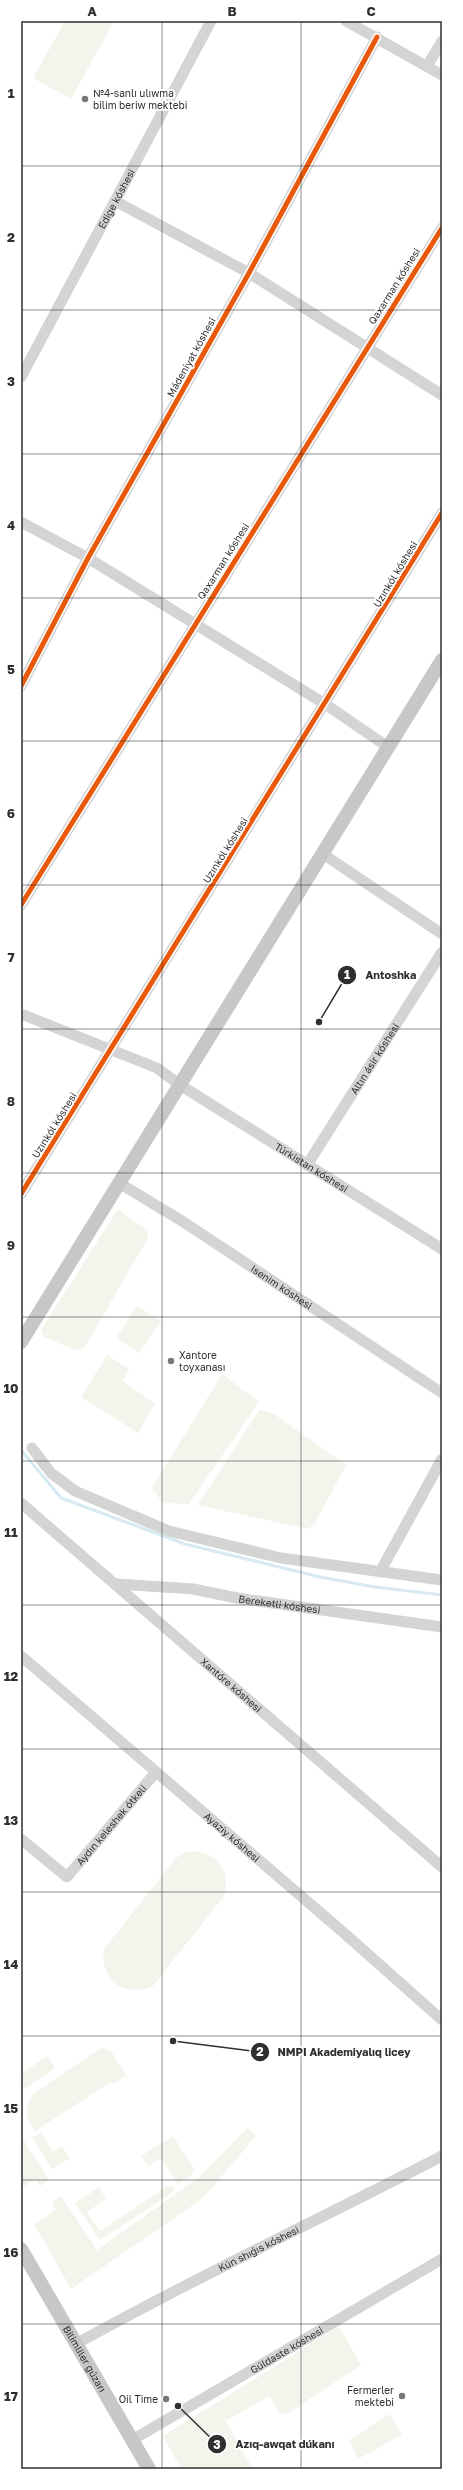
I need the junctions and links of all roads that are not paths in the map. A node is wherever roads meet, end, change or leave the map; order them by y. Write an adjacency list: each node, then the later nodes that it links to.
1 (211, 21): 7 (street, Edige kóshesi)
2 (346, 21): 3 (street)
3 (377, 38): 5 (street); 9 (street, Mádeniyat kóshesi)
4 (442, 41): 5 (street)
5 (427, 66): 6 (street)
6 (442, 75)
7 (115, 201): 9 (street); 11 (street, Edige kóshesi)
8 (442, 228): 10 (street, Qaxarman kóshesi)
9 (249, 273): 10 (street); 15 (street, Mádeniyat kóshesi)
10 (366, 348): 12 (street); 16 (street, Qaxarman kóshesi)
11 (21, 377)
12 (442, 396)
13 (442, 513): 19 (street, Uzınkól kóshesi)
14 (21, 522): 15 (street)
15 (88, 558): 16 (street); 18 (street, Mádeniyat kóshesi)
16 (194, 624): 19 (street); 22 (street, Qaxarman kóshesi)
17 (442, 660): 20 (main road)
18 (21, 686)
19 (325, 704): 20 (street); 26 (street, Uzınkól kóshesi)
20 (388, 747): 21 (main road)
21 (323, 854): 23 (street); 27 (main road)
22 (21, 905)
23 (442, 934)
24 (442, 952): 28 (street, Altın ásir kóshesi)
25 (21, 1014): 26 (street, Túrkistan kóshesi)
26 (112, 1050): 27 (street, Túrkistan kóshesi); 30 (street, Uzınkól kóshesi)
27 (180, 1085): 28 (street, Túrkistan kóshesi); 29 (main road)
28 (307, 1165): 31 (street, Túrkistan kóshesi)
29 (119, 1183): 32 (main road); 33 (street, Isenim kóshesi)
30 (21, 1194)
31 (442, 1249)
32 (21, 1342)
33 (442, 1393)
34 (32, 1448): 37 (street)
35 (442, 1459): 37 (street)
36 (21, 1503): 39 (street, Xantóre kóshesi)
37 (380, 1572): 38 (street)
38 (442, 1580)
39 (117, 1584): 40 (street, Bereketli kóshesi); 44 (street, Xantóre kóshesi)
40 (442, 1627)
41 (21, 1656): 42 (street, Ayaziy kóshesi)
42 (156, 1772): 43 (street, Aydın keleshek ótkeli); 45 (street, Ayaziy kóshesi)
43 (21, 1839)
44 (442, 1867)
45 (442, 2020)
46 (442, 2156): 49 (street, Kún shıǵıs kóshesi)
47 (21, 2249): 49 (main road, Bilimliler gúzarı)
48 (442, 2259): 50 (street, Gúldaste kóshesi)
49 (76, 2344): 50 (main road, Bilimliler gúzarı)
50 (132, 2440): 51 (main road, Bilimliler gúzarı)
51 (149, 2469)

